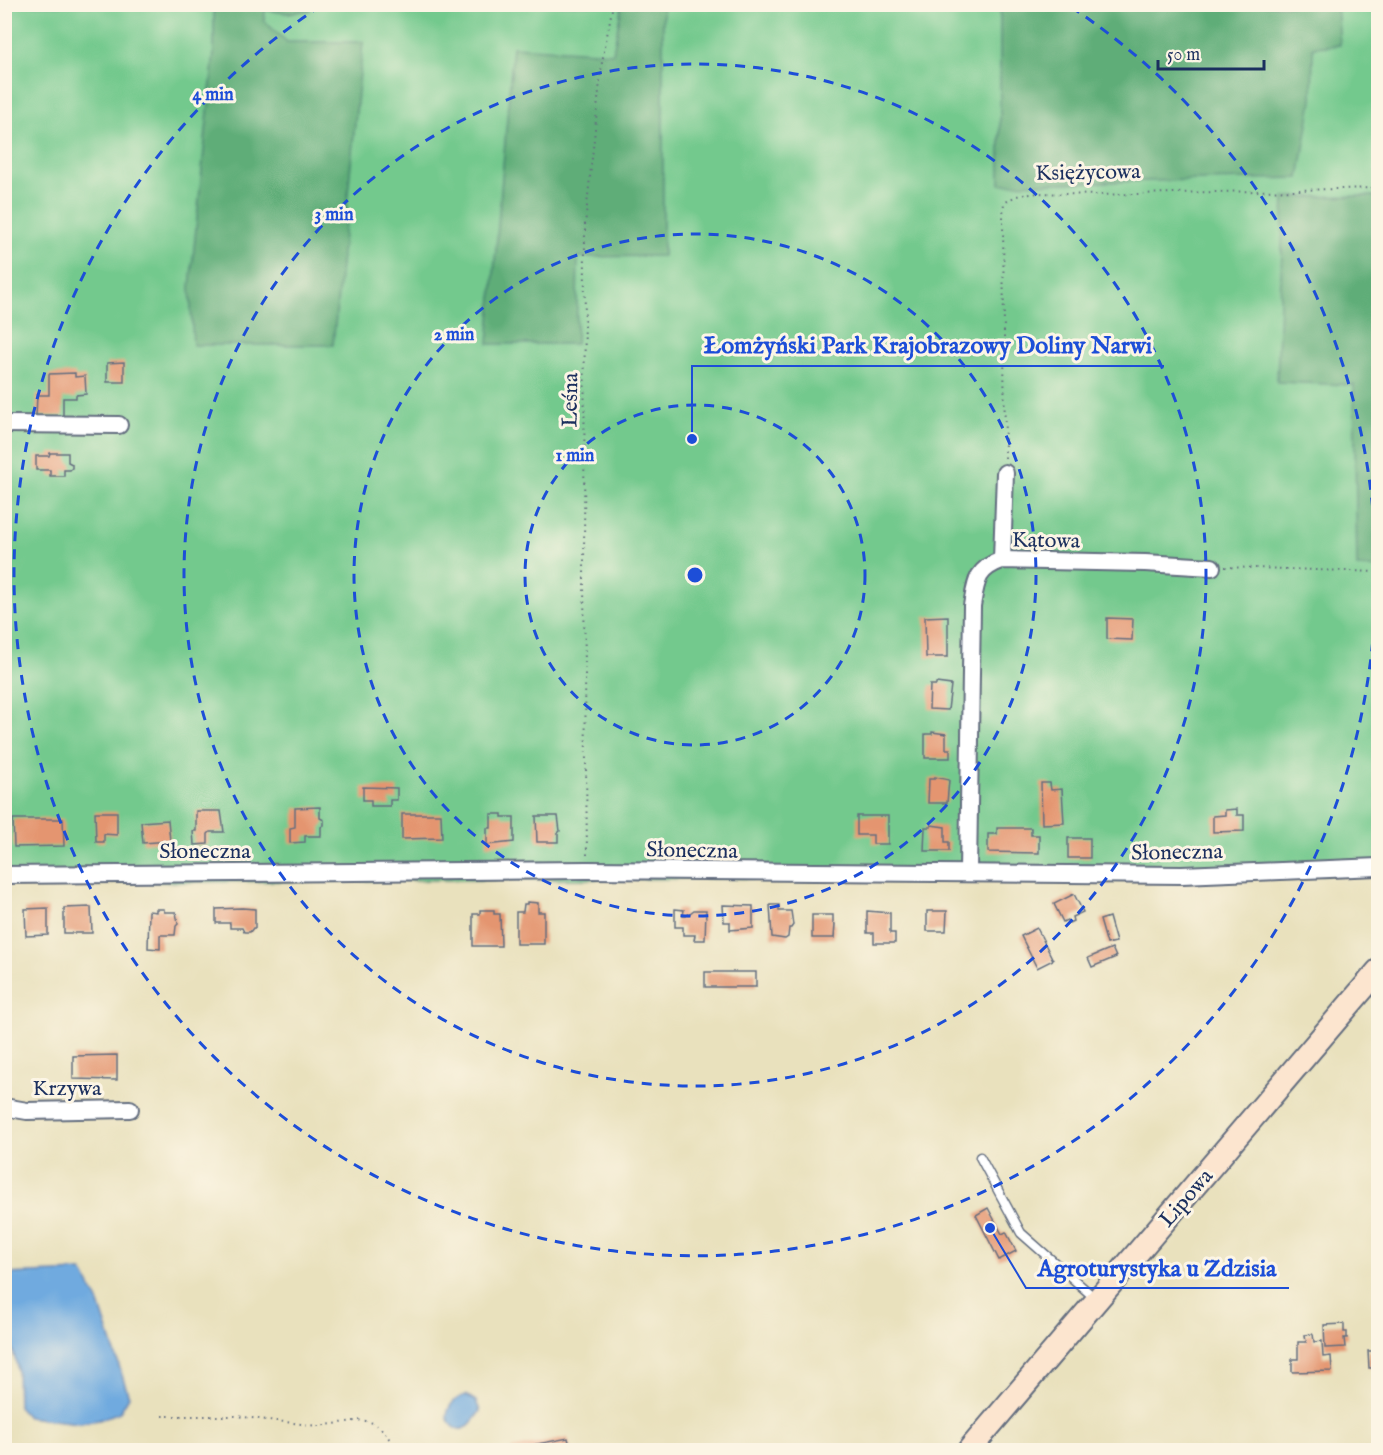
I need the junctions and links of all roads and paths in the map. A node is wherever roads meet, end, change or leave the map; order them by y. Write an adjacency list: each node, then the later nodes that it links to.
1 (613, 4): 10 (path, Leśna)
2 (1378, 188): 5 (path, Księżycowa)
3 (4, 424): 4 (street)
4 (119, 425)
5 (1005, 473): 6 (street)
6 (1002, 560): 7 (street, Kątowa); 11 (street, Kątowa)
7 (1212, 567): 8 (path)
8 (1378, 572)
9 (1378, 867): 11 (street, Słoneczna)
10 (587, 870): 11 (street, Słoneczna); 12 (street, Słoneczna)
11 (968, 872)
12 (4, 875)
13 (1378, 971): 17 (main road, Lipowa)
14 (4, 1107): 15 (street, Krzywa)
15 (130, 1109)
16 (980, 1156): 17 (lane)
17 (1097, 1300): 20 (main road, Lipowa)
18 (162, 1416): 19 (path)
19 (397, 1450)
20 (969, 1450)

